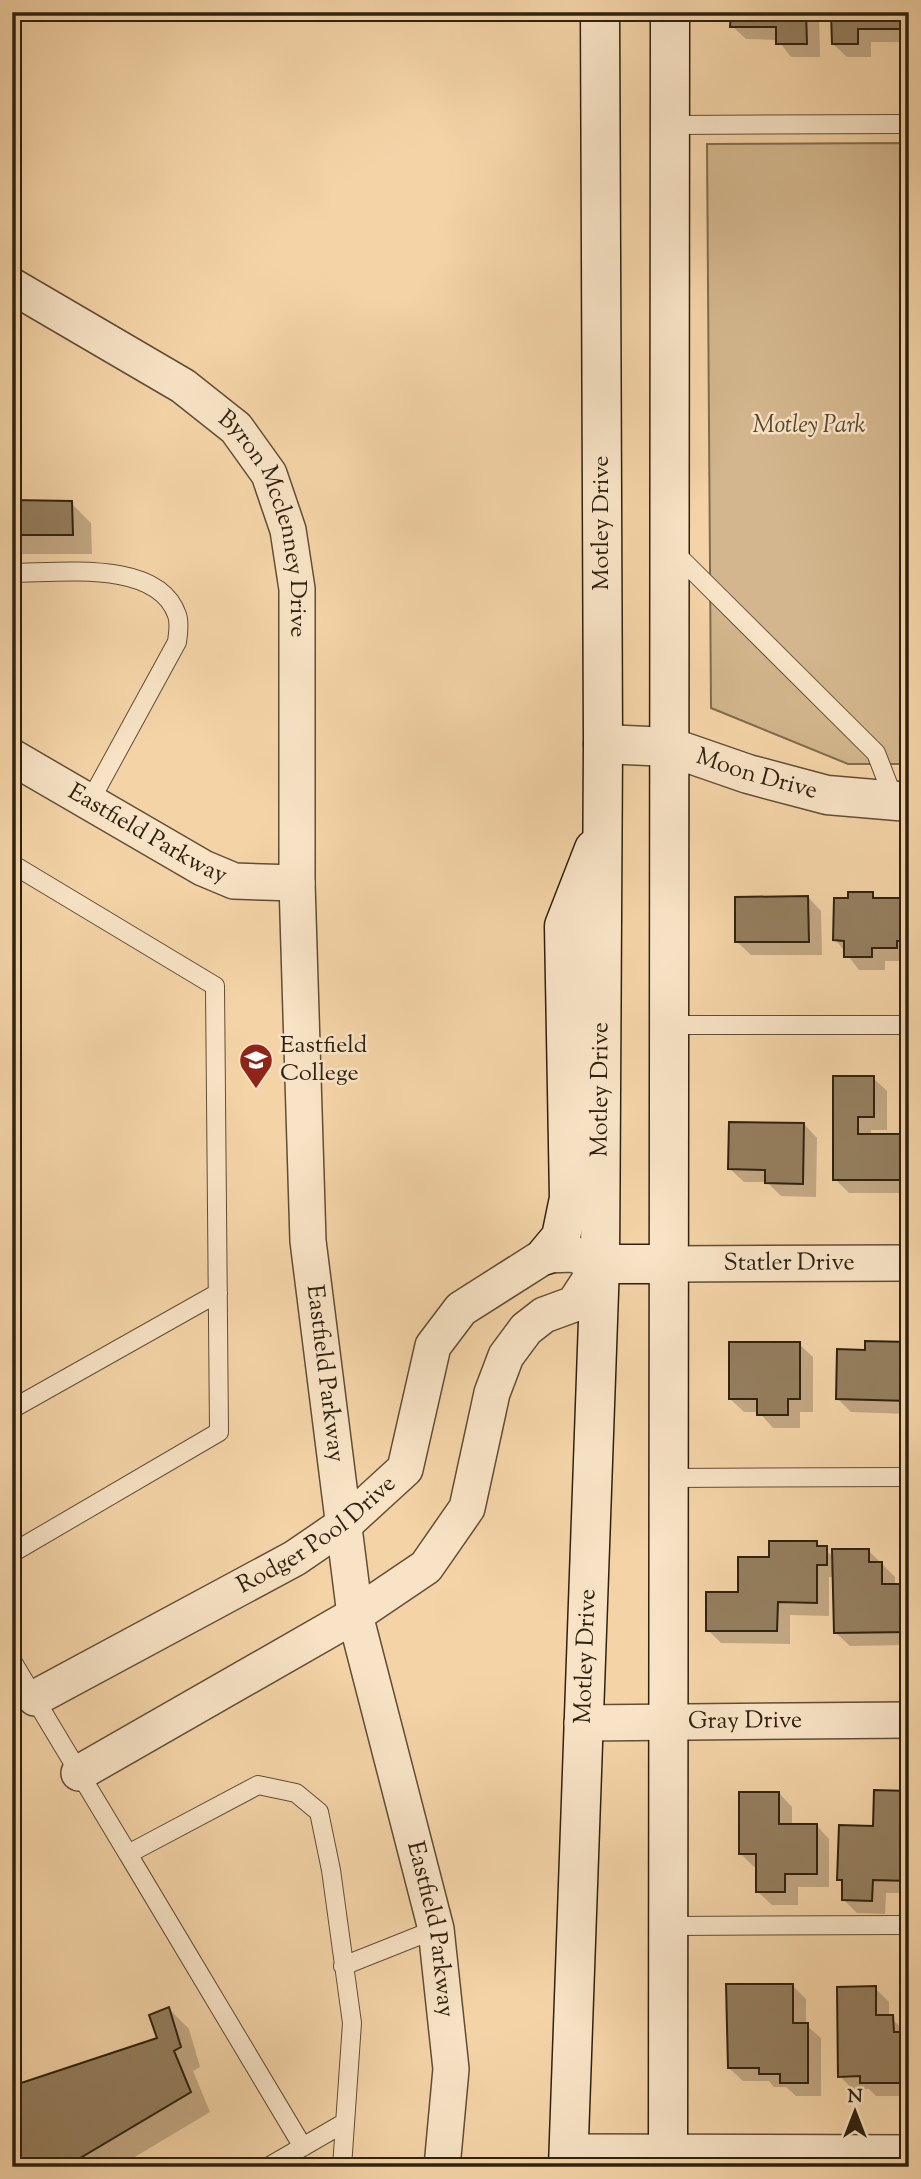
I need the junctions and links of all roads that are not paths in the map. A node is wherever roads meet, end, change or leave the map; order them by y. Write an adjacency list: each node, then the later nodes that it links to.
1 (600, 12): 8 (main road, Motley Drive)
2 (670, 12): 4 (main road)
3 (909, 124): 4 (lane)
4 (669, 125): 6 (main road)
5 (12, 286): 15 (street, Byron Mcclenney Drive)
6 (670, 548): 9 (main road); 11 (lane)
7 (12, 573): 12 (lane)
8 (603, 744): 9 (main road, Moon Drive); 13 (main road, Motley Drive)
9 (670, 747): 11 (main road, Moon Drive); 17 (main road)
10 (12, 757): 12 (street, Eastfield Parkway)
11 (902, 802)
12 (89, 803): 15 (street, Eastfield Parkway)
13 (602, 828): 18 (main road); 20 (main road, Motley Drive)
14 (12, 864): 22 (lane)
15 (296, 883): 26 (street, Eastfield Parkway)
16 (909, 1025): 17 (lane)
17 (670, 1026): 21 (main road)
18 (546, 1255): 20 (street); 26 (street, Rodger Pool Drive)
19 (909, 1263): 21 (street, Statler Drive)
20 (600, 1264): 21 (main road); 28 (street); 33 (main road, Motley Drive)
21 (670, 1264): 25 (main road)
22 (218, 1293): 23 (lane); 27 (lane)
23 (12, 1409)
24 (909, 1477): 25 (lane)
25 (670, 1478): 32 (main road)
26 (346, 1523): 28 (street, Eastfield Parkway); 30 (street, Rodger Pool Drive)
27 (12, 1553)
28 (355, 1615): 34 (street); 38 (street, Eastfield Parkway)
29 (12, 1661): 30 (lane)
30 (35, 1698): 34 (lane)
31 (909, 1720): 32 (street, Gray Drive)
32 (669, 1722): 33 (street, Gray Drive); 37 (main road)
33 (582, 1723): 43 (main road, Motley Drive)
34 (79, 1773): 35 (lane)
35 (128, 1854): 39 (lane); 41 (lane)
36 (909, 1925): 37 (lane)
37 (669, 1926): 44 (main road)
38 (436, 1929): 39 (lane); 47 (street, Eastfield Parkway)
39 (343, 1966): 40 (lane)
40 (344, 2123): 41 (lane); 46 (lane)
41 (303, 2147): 45 (lane)
42 (909, 2152): 44 (street)
43 (568, 2159): 44 (street)
44 (668, 2159)
45 (268, 2167)
46 (342, 2167)
47 (442, 2167)

